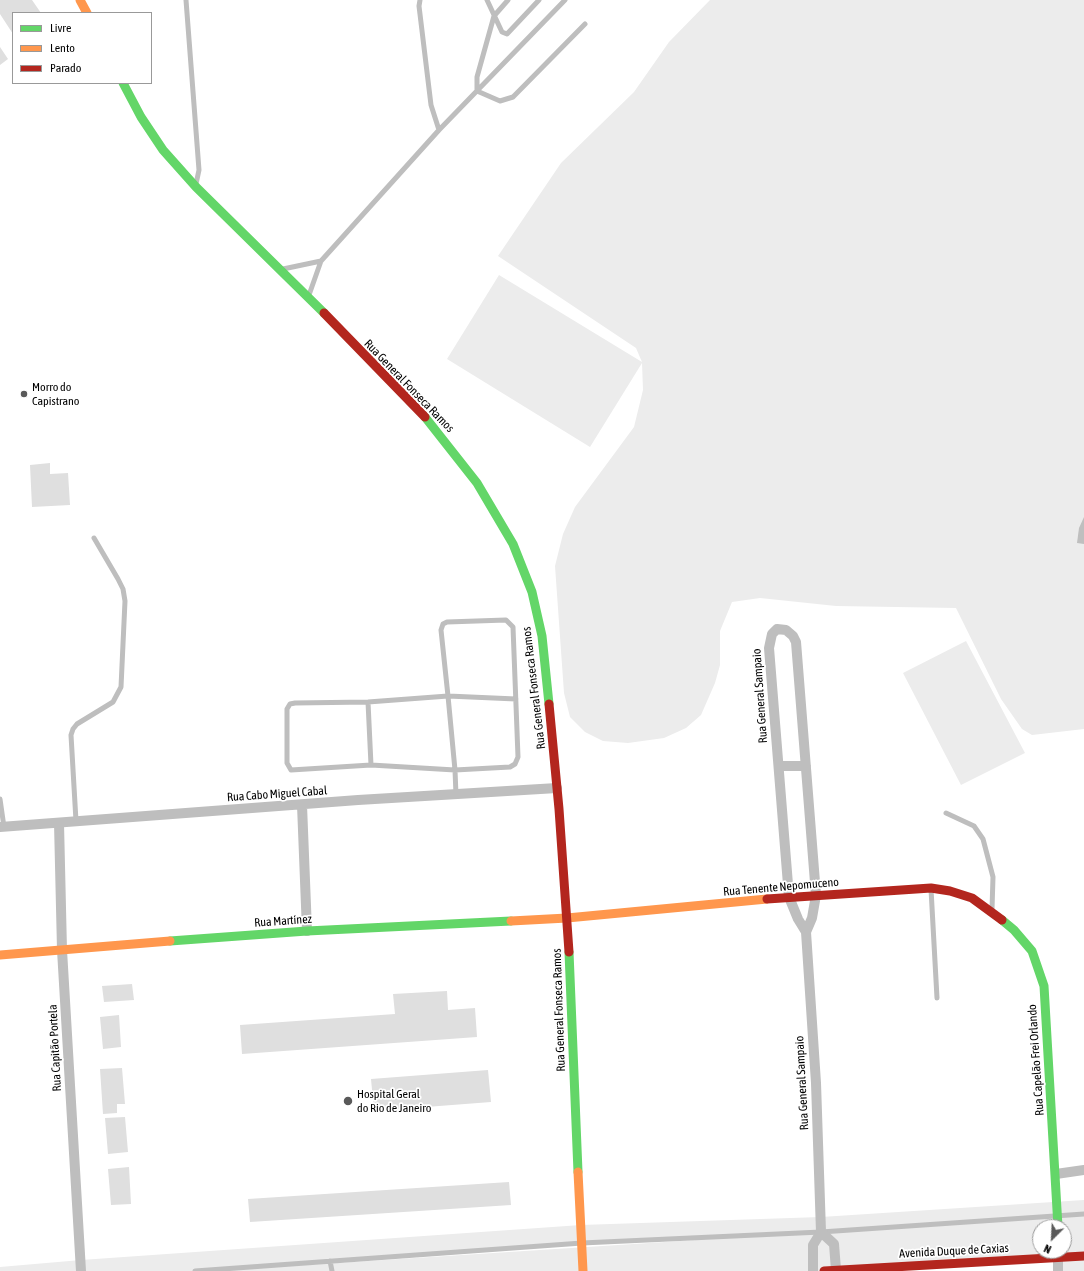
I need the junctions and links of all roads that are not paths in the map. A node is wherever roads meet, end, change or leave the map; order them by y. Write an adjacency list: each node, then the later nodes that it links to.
1 (80, 0): 8 (street)
2 (186, 0): 14 (lane)
3 (420, 0): 13 (lane)
4 (487, 0): 9 (lane)
5 (508, 0): 9 (lane)
6 (539, 0): 9 (lane)
7 (565, 0): 12 (lane)
8 (86, 12)
9 (494, 16): 12 (lane)
10 (585, 24): 12 (lane)
11 (124, 84): 14 (street, Rua General Fonseca Ramos)
12 (477, 91): 13 (lane)
13 (439, 130): 15 (lane)
14 (196, 187): 16 (street, Rua General Fonseca Ramos)
15 (321, 261): 16 (lane); 17 (lane)
16 (281, 270): 17 (street, Rua General Fonseca Ramos)
17 (307, 298): 26 (street, Rua General Fonseca Ramos)
18 (94, 538): 31 (lane)
19 (448, 696): 20 (lane); 20 (lane); 21 (lane); 25 (lane)
20 (516, 699): 25 (lane)
21 (368, 702): 22 (lane); 22 (lane)
22 (371, 766): 25 (lane)
23 (778, 766): 24 (street); 24 (street, Rua General Sampaio); 36 (street, Rua General Sampaio)
24 (806, 766): 35 (street, Rua General Sampaio)
25 (455, 770): 27 (lane)
26 (557, 788): 27 (street, Rua Cabo Miguel Cabal); 38 (street, Rua General Fonseca Ramos)
27 (456, 795): 29 (street, Rua Cabo Miguel Cabal)
28 (0, 799): 33 (lane)
29 (302, 805): 31 (street, Rua Cabo Miguel Cabal); 39 (street)
30 (946, 813): 37 (lane)
31 (76, 821): 32 (street, Rua Cabo Miguel Cabal)
32 (59, 823): 33 (street, Rua Cabo Miguel Cabal); 41 (street, Rua Capitão Portela)
33 (2, 827)
34 (931, 888): 35 (street, Rua Tenente Nepomuceno); 37 (street, Rua Tenente Nepomuceno); 43 (lane)
35 (816, 895): 36 (street, Rua Tenente Nepomuceno); 40 (street, Rua General Sampaio)
36 (789, 897): 38 (street, Rua Tenente Nepomuceno); 40 (street, Rua General Sampaio)
37 (992, 911): 45 (street, Rua Capelão Frei Orlando)
38 (567, 918): 39 (street, Rua Martínez); 49 (street, Rua General Fonseca Ramos)
39 (307, 931): 41 (street, Rua Martínez)
40 (806, 932): 48 (street, Rua General Sampaio)
41 (62, 950): 42 (street, Rua Martínez); 56 (street, Rua Capitão Portela)
42 (0, 955)
43 (937, 998)
44 (1084, 1170): 45 (street)
45 (1056, 1174): 47 (street, Rua Capelão Frei Orlando)
46 (1084, 1214): 47 (lane)
47 (1058, 1216): 48 (lane)
48 (821, 1232): 49 (lane); 55 (street); 60 (street, Rua General Sampaio)
49 (582, 1243): 54 (lane); 59 (street, Rua General Fonseca Ramos)
50 (1072, 1255): 52 (street, Avenida Duque de Caxias)
51 (1032, 1256): 55 (street, Avenida Duque de Caxias)
52 (1084, 1256)
53 (1058, 1259): 62 (street)
54 (330, 1261): 57 (lane); 58 (lane)
55 (836, 1270): 61 (street, Avenida Duque de Caxias)
56 (81, 1271)
57 (195, 1271)
58 (332, 1271)
59 (583, 1271)
60 (813, 1271)
61 (824, 1271)
62 (1058, 1271)

